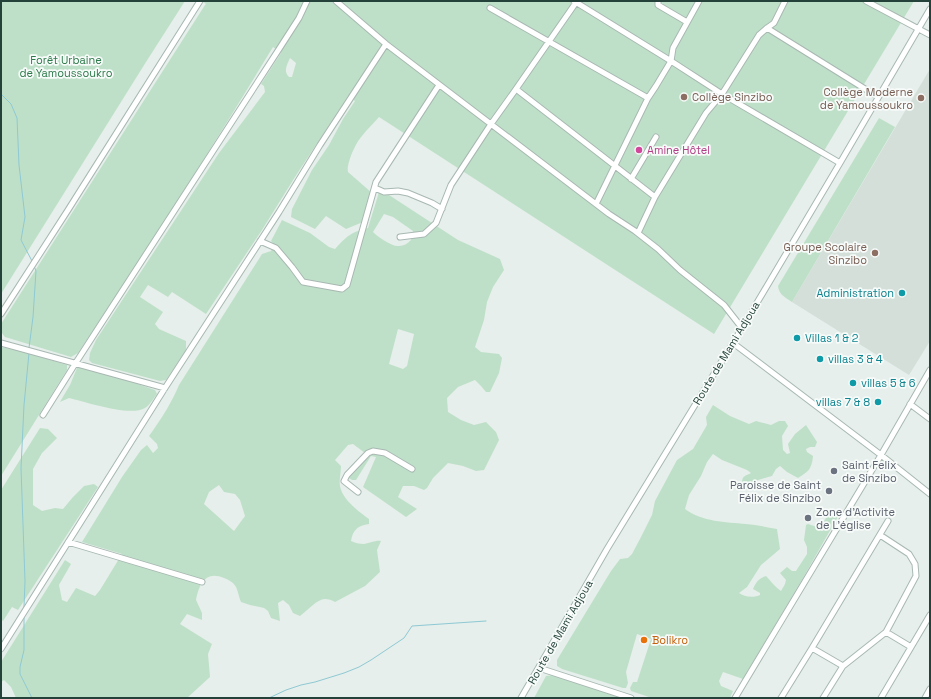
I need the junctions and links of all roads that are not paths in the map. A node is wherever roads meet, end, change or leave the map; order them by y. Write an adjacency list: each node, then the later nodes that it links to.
1 (200, 1): 35 (street)
2 (307, 1): 39 (street)
3 (336, 1): 16 (street)
4 (576, 1): 15 (street); 17 (street)
5 (658, 1): 11 (street)
6 (699, 1): 11 (street)
7 (785, 1): 12 (street)
8 (866, 1): 13 (street)
9 (490, 8): 15 (street)
10 (930, 9): 13 (street, Route de Mami Adjoua)
11 (687, 22): 17 (street)
12 (767, 28): 20 (street); 21 (street)
13 (918, 29): 14 (street); 21 (street, Route de Mami Adjoua)
14 (930, 35)
15 (549, 41): 19 (street); 22 (street)
16 (386, 44): 18 (street); 34 (street)
17 (671, 61): 20 (street); 22 (street)
18 (439, 85): 23 (street); 28 (street)
19 (516, 89): 23 (street); 26 (street)
20 (722, 94): 25 (street); 29 (street)
21 (878, 97): 25 (street, Route de Mami Adjoua)
22 (648, 98): 26 (street)
23 (491, 124): 30 (street); 31 (street)
24 (656, 137): 27 (street)
25 (840, 163): 36 (street, Route de Mami Adjoua)
26 (615, 166): 27 (street); 30 (street)
27 (631, 179): 29 (street)
28 (375, 188): 31 (street); 34 (street)
29 (655, 197): 32 (street)
30 (596, 204): 32 (street)
31 (442, 209): 33 (street)
32 (638, 234): 36 (street)
33 (400, 237)
34 (260, 241): 41 (street)
35 (1, 314)
36 (742, 328): 38 (street, Route de Mami Adjoua)
37 (1, 343): 39 (street)
38 (733, 343): 45 (street); 59 (street, Route de Mami Adjoua)
39 (75, 364): 41 (street); 43 (street)
40 (930, 370): 42 (street)
41 (165, 388): 51 (street)
42 (910, 404): 44 (street); 45 (street)
43 (43, 415)
44 (930, 418)
45 (881, 455): 48 (street); 63 (street)
46 (412, 469): 47 (street)
47 (358, 492)
48 (930, 494)
49 (888, 521): 50 (street)
50 (880, 535): 54 (street); 56 (street)
51 (68, 542): 52 (street); 57 (street)
52 (202, 582)
53 (930, 615): 55 (street)
54 (886, 632): 55 (street); 58 (street)
55 (911, 647): 66 (street)
56 (812, 648): 58 (street); 64 (street)
57 (1, 649)
58 (843, 666): 65 (street)
59 (539, 668): 61 (street, Route de Mami Adjoua); 62 (street)
60 (930, 690): 67 (street)
61 (521, 698)
62 (631, 698)
63 (735, 698)
64 (781, 698)
65 (823, 698)
66 (881, 698)
67 (925, 698)

